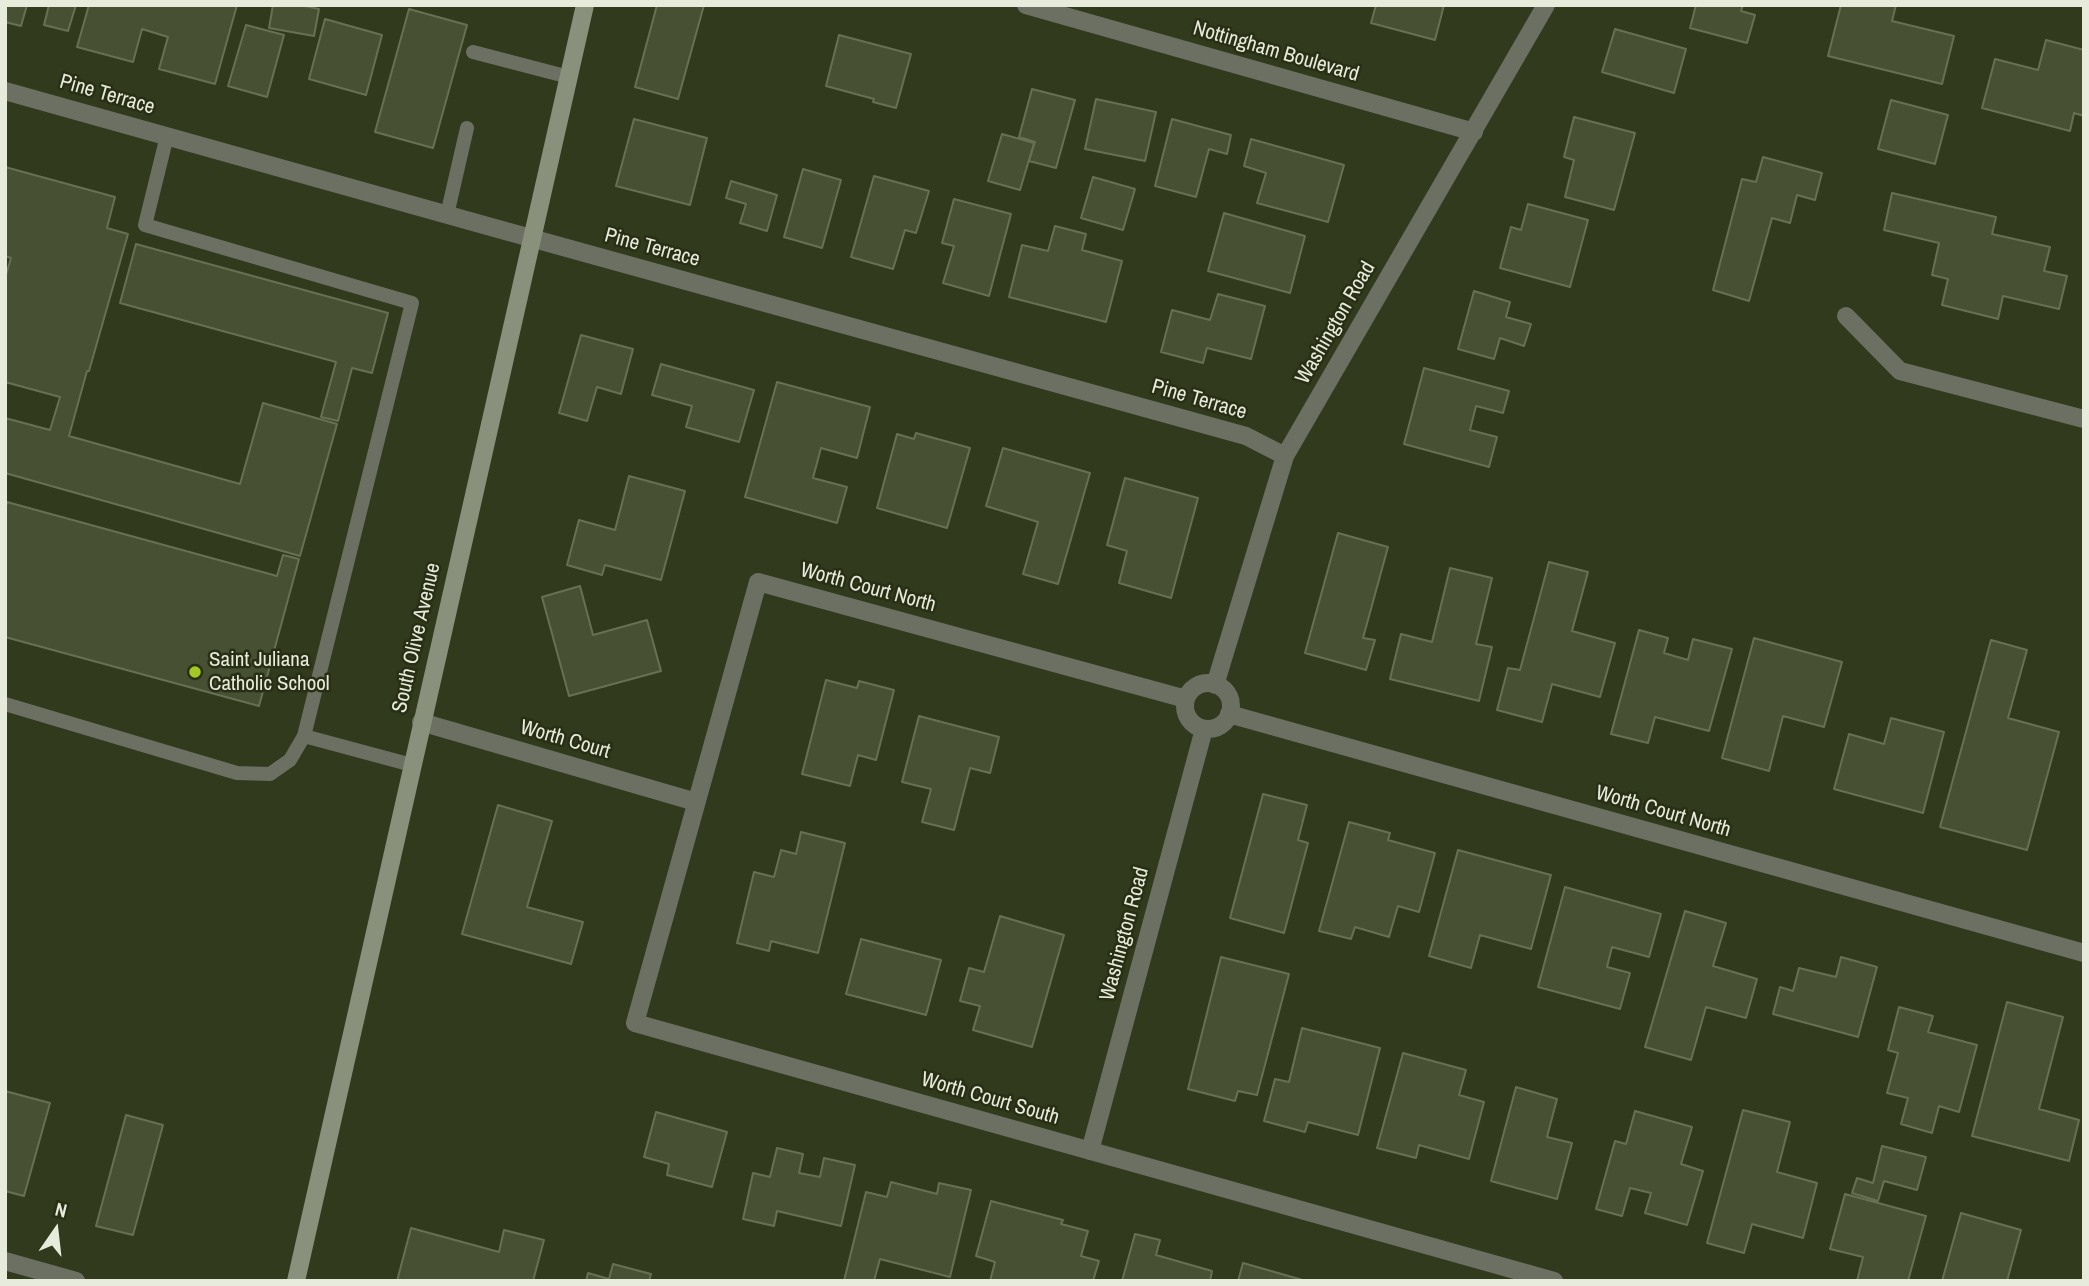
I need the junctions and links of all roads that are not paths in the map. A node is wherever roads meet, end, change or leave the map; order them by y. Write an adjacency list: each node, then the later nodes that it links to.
1 (586, 5): 5 (street, South Olive Avenue)
2 (1026, 5): 8 (street, Nottingham Boulevard)
3 (1546, 5): 8 (street, Washington Road)
4 (473, 52): 5 (lane)
5 (569, 77): 11 (street, South Olive Avenue)
6 (5, 90): 9 (street, Pine Terrace)
7 (467, 128): 10 (lane)
8 (1474, 132): 14 (street, Washington Road)
9 (167, 136): 10 (street, Pine Terrace); 21 (lane)
10 (447, 215): 11 (street, Pine Terrace)
11 (532, 239): 14 (street, Pine Terrace); 19 (street, South Olive Avenue)
12 (1846, 316): 13 (street)
13 (2084, 419)
14 (1285, 456): 15 (street, Washington Road)
15 (1215, 685): 16 (street); 18 (street)
16 (1186, 699): 20 (street); 23 (street, Worth Court North)
17 (5, 704): 21 (lane)
18 (1229, 714): 20 (street); 24 (street, Worth Court North)
19 (421, 722): 22 (street, South Olive Avenue); 23 (street, Worth Court)
20 (1203, 729): 25 (street, Washington Road)
21 (304, 737): 22 (lane)
22 (412, 765): 28 (street, South Olive Avenue)
23 (696, 802): 25 (street, Worth Court South)
24 (2084, 953)
25 (1090, 1151): 29 (street, Worth Court South)
26 (5, 1261): 27 (street)
27 (76, 1281)
28 (296, 1281)
29 (1553, 1281)

